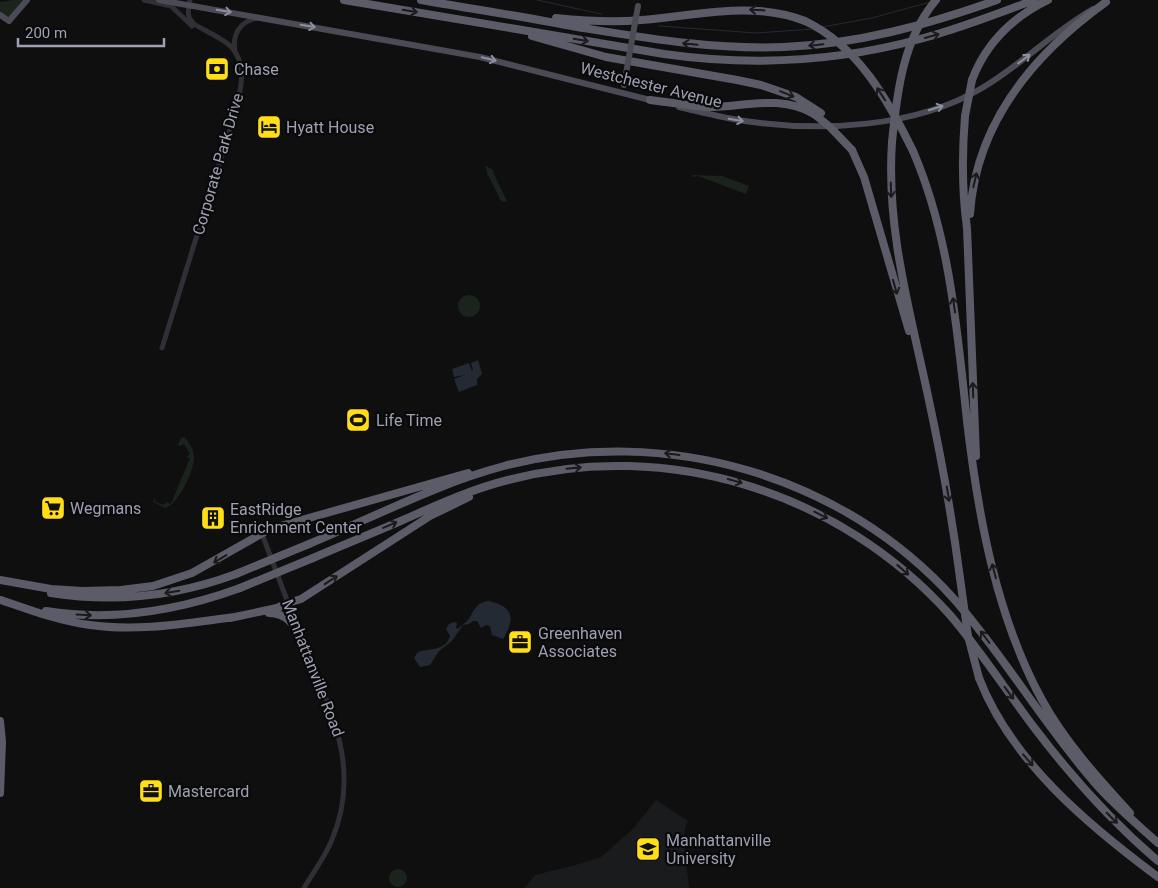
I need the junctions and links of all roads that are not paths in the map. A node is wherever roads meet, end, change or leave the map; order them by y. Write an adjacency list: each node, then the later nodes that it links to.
1 (27, 0): 14 (main road)
2 (144, 0): 17 (street)
3 (159, 0): 11 (main road, Westchester Avenue)
4 (344, 0): 16 (highway, one-way to 16)
5 (421, 0): 13 (highway)
6 (936, 0): 24 (highway, one-way to 24, bridge)
7 (997, 0): 13 (highway, one-way to 13)
8 (1034, 0): 16 (highway, one-way to 8)
9 (1048, 0): 22 (highway, bridge)
10 (1108, 1): 20 (main road, Westchester Avenue, one-way to 10); 22 (highway, one-way to 10)
11 (190, 3): 15 (main road, Westchester Avenue, one-way to 15); 17 (street)
12 (638, 3): 19 (main road, bridge)
13 (504, 14): 27 (highway, one-way to 13, bridge)
14 (0, 15)
15 (260, 18): 18 (street); 19 (main road, Westchester Avenue, one-way to 19)
16 (499, 26): 21 (highway, one-way to 21)
17 (206, 31): 18 (street)
18 (235, 52): 23 (street, Corporate Park Drive)
19 (620, 93): 20 (main road, Westchester Avenue)
20 (650, 100): 21 (highway)
21 (817, 114): 24 (highway, one-way to 24, bridge)
22 (967, 228): 27 (highway, one-way to 22)
23 (162, 348)
24 (917, 352): 39 (highway, one-way to 39, bridge)
25 (513, 464): 28 (highway); 29 (highway, one-way to 29, bridge); 36 (highway, one-way to 25)
26 (526, 475): 30 (highway, one-way to 26, bridge); 31 (highway, one-way to 26); 38 (highway, one-way to 38)
27 (978, 491): 36 (highway, one-way to 27)
28 (262, 534): 29 (highway, one-way to 29); 31 (street, Manhattanville Road)
29 (0, 581)
30 (1, 600): 32 (highway)
31 (288, 603): 32 (highway); 33 (street, Manhattanville Road)
32 (230, 618): 33 (highway)
33 (302, 639): 40 (street, Manhattanville Road)
34 (0, 721): 35 (highway)
35 (0, 793)
36 (1150, 835): 37 (highway)
37 (1158, 843)
38 (1158, 861)
39 (1158, 877)
40 (304, 888)

